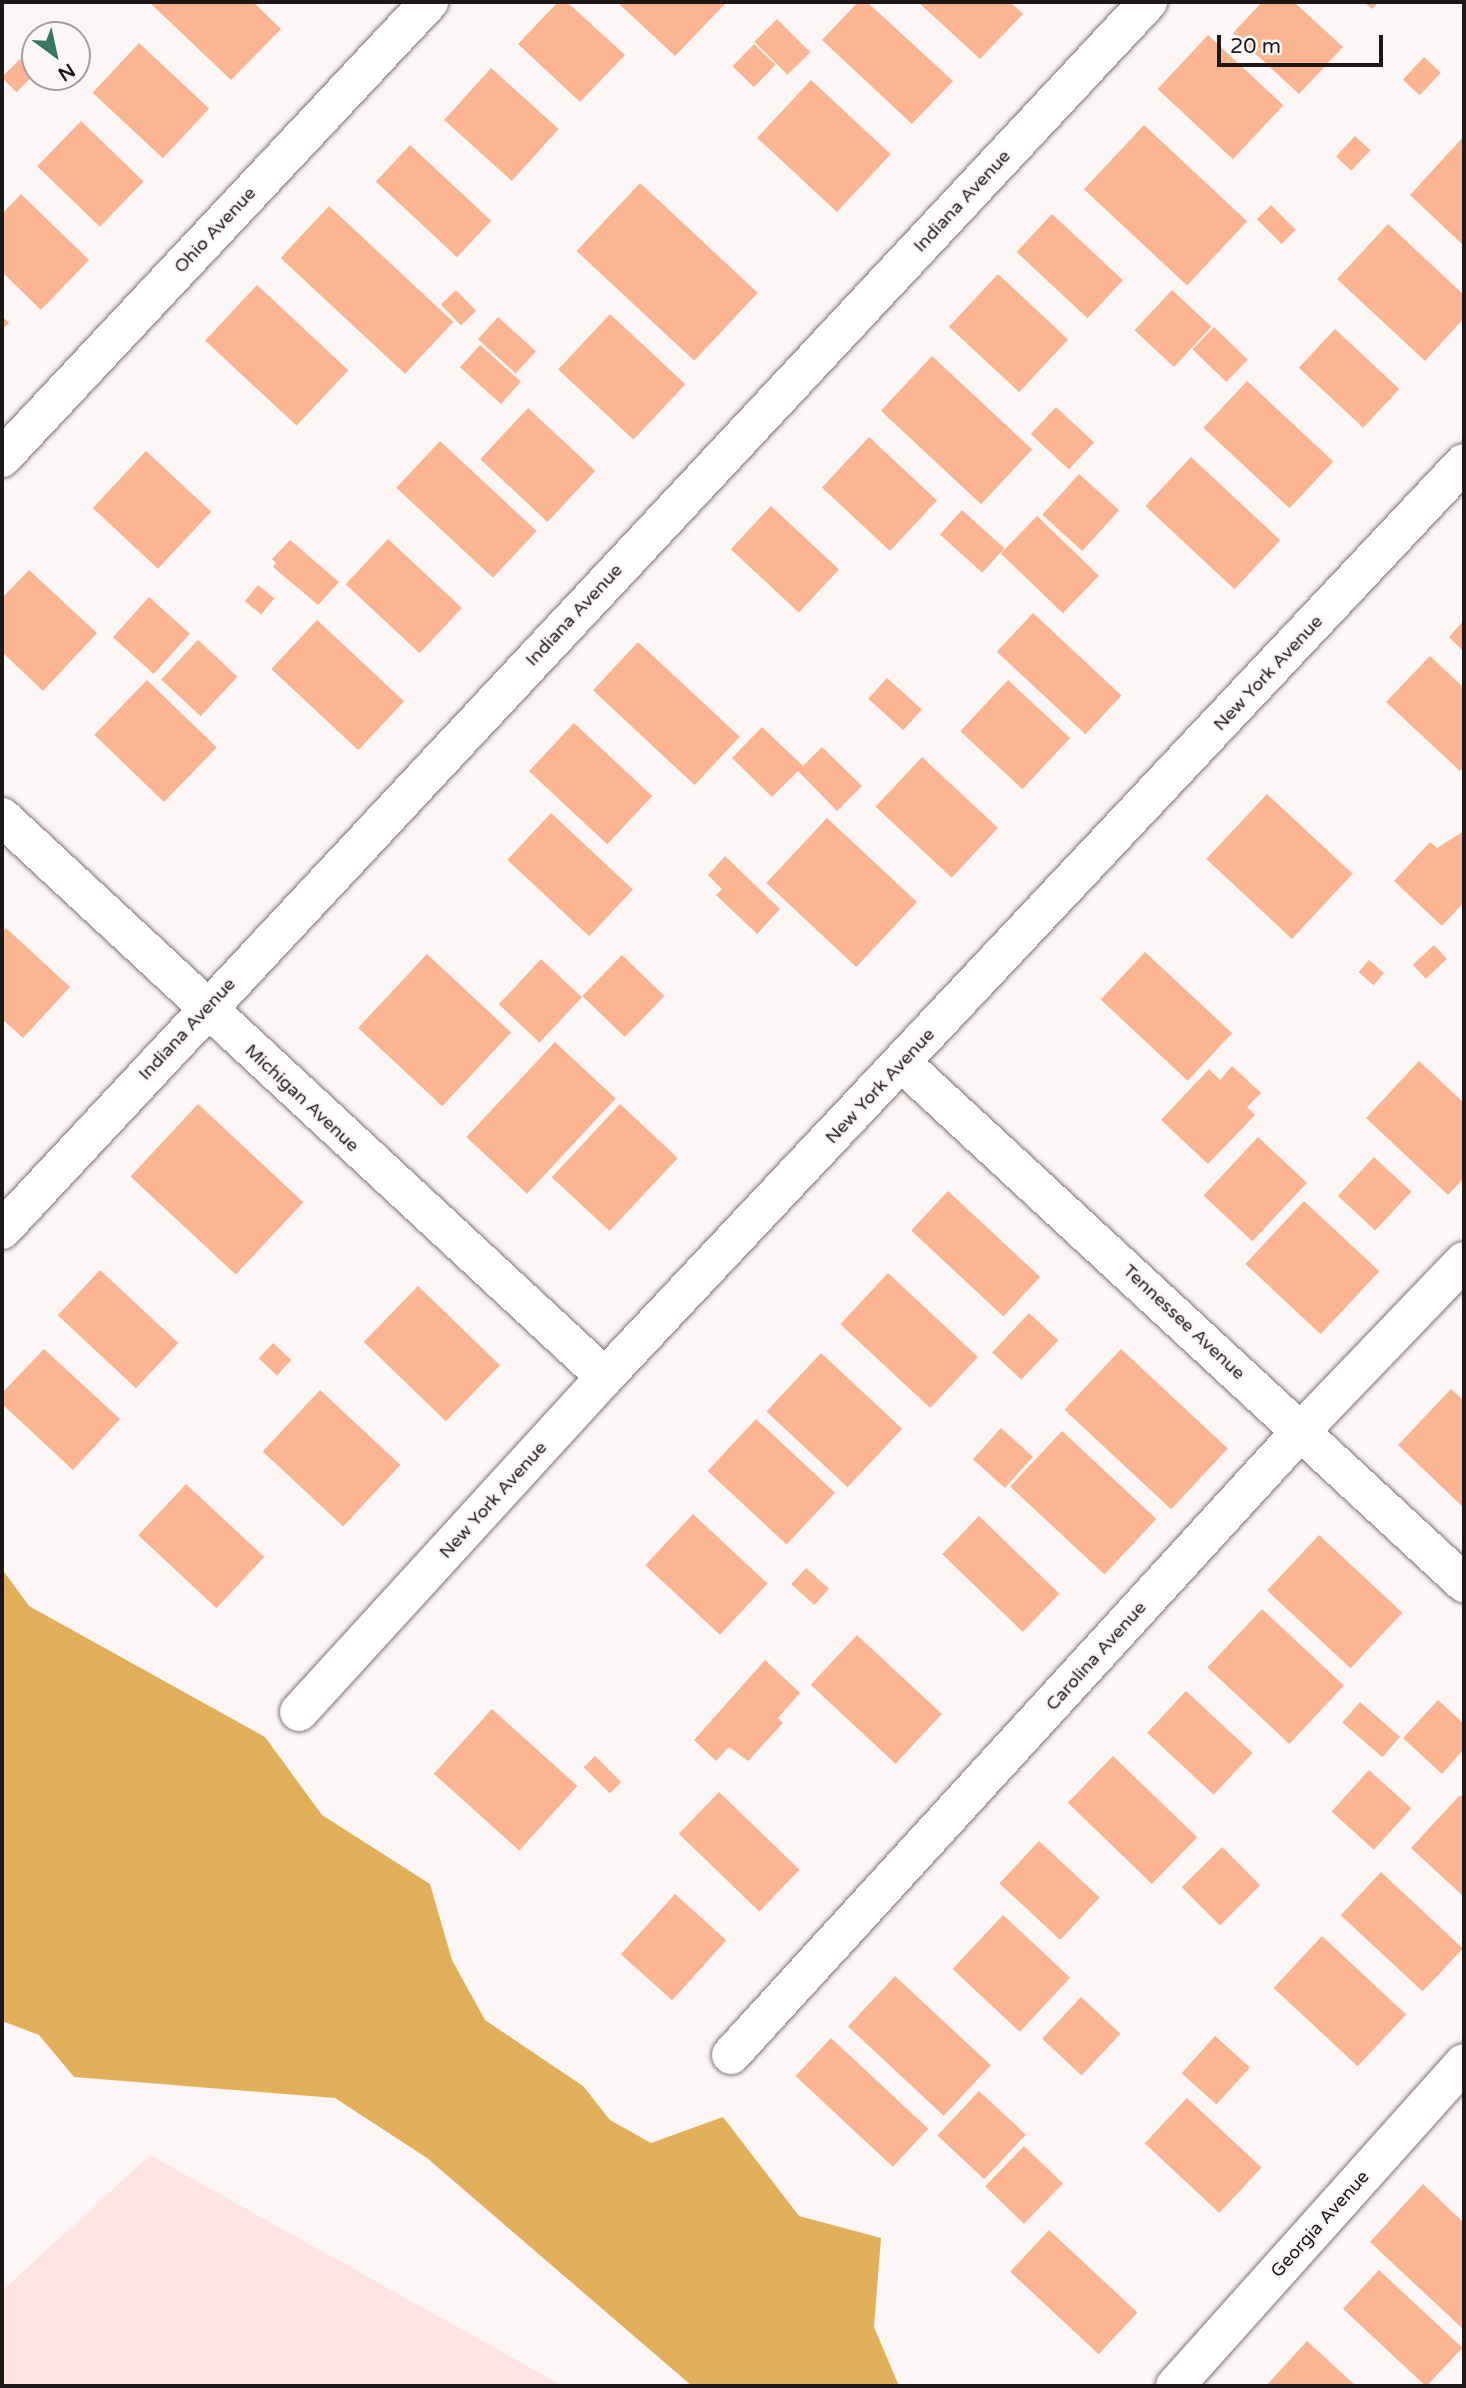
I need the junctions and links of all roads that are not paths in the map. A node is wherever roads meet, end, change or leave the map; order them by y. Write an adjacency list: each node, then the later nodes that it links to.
1 (429, 2): 3 (street, Ohio Avenue)
2 (1148, 2): 6 (street, Indiana Avenue)
3 (2, 458)
4 (1464, 463): 7 (street, New York Avenue)
5 (2, 817): 6 (street, Michigan Avenue)
6 (205, 1009): 8 (street, Indiana Avenue); 10 (street, Michigan Avenue)
7 (902, 1063): 10 (street, New York Avenue); 11 (street, Tennessee Avenue)
8 (2, 1230)
9 (1464, 1261): 11 (street, Carolina Avenue)
10 (605, 1377): 13 (street, New York Avenue)
11 (1302, 1430): 12 (street, Tennessee Avenue); 14 (street, Carolina Avenue)
12 (1464, 1583)
13 (299, 1712)
14 (731, 2055)
15 (1464, 2063): 16 (street, Georgia Avenue)
16 (1175, 2386)

